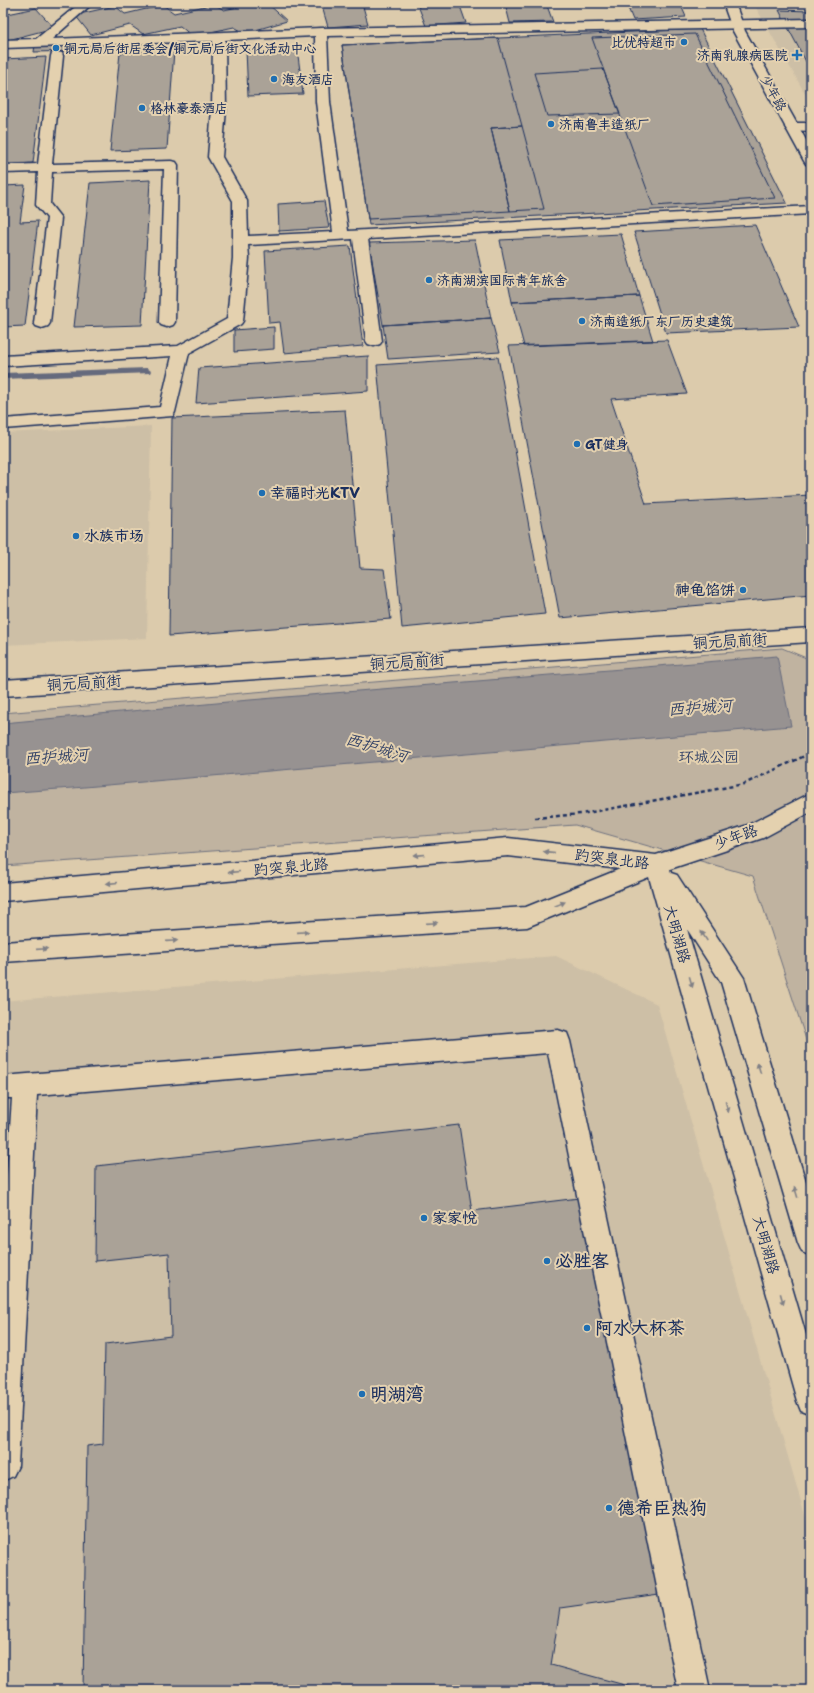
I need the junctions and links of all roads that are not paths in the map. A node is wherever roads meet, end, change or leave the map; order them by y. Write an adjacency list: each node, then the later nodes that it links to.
1 (87, 3): 7 (street)
2 (729, 3): 4 (street, 少年路)
3 (811, 24): 4 (street)
4 (736, 25): 5 (street); 11 (street, 少年路)
5 (321, 32): 6 (street); 17 (street)
6 (219, 37): 7 (street); 18 (street)
7 (39, 43): 8 (street)
8 (3, 44)
9 (57, 56): 13 (street)
10 (811, 127): 11 (street)
11 (801, 134): 12 (street, 少年路)
12 (811, 161)
13 (45, 167): 14 (street); 19 (street); 20 (street)
14 (3, 169)
15 (811, 210): 16 (street)
16 (360, 234): 17 (street); 21 (street)
17 (341, 235): 18 (street)
18 (241, 241): 22 (street)
19 (168, 322)
20 (42, 323)
21 (374, 341)
22 (181, 351): 23 (street); 24 (street)
23 (3, 361)
24 (3, 424)
25 (811, 635): 26 (street, 铜元局前街)
26 (3, 688)
27 (811, 802): 28 (street, 少年路)
28 (657, 864): 29 (street, 趵突泉北路, one-way to 29); 30 (street, 趵突泉北路, one-way to 28); 32 (street, 大明湖路, one-way to 28); 33 (street, 大明湖路, one-way to 33)
29 (3, 892)
30 (3, 952)
31 (14, 1086): 34 (street); 35 (street)
32 (811, 1243)
33 (811, 1401)
34 (3, 1466)
35 (694, 1690)

